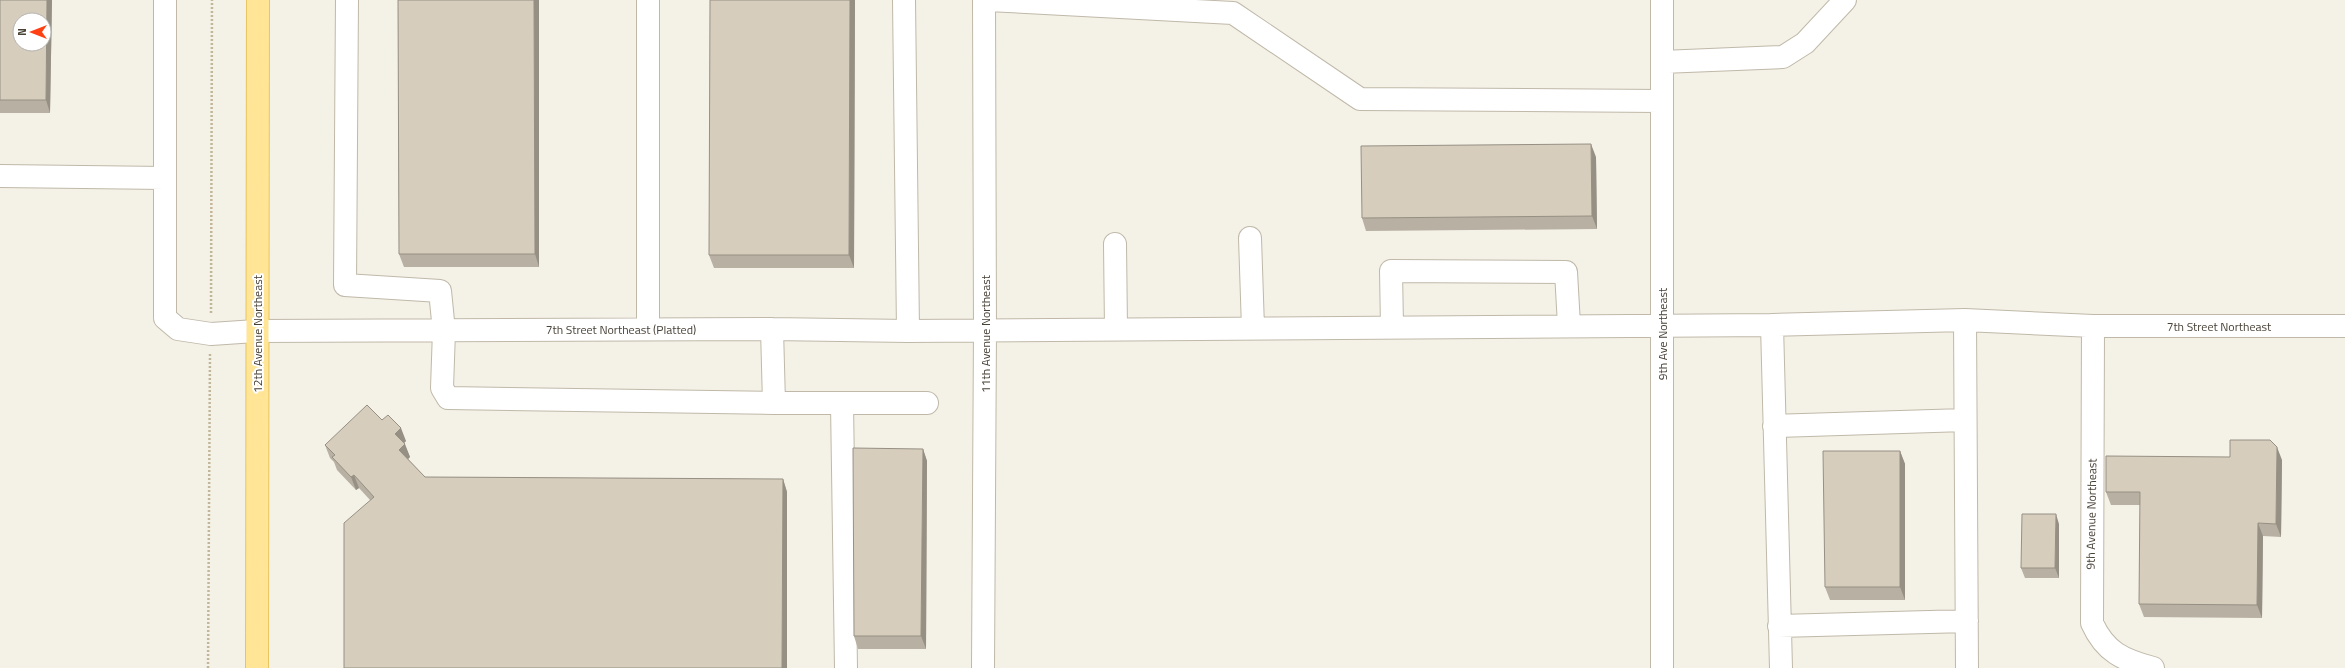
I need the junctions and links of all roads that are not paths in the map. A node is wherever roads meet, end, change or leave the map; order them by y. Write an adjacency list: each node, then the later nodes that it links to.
1 (165, 0): 13 (street)
2 (258, 0): 28 (main road, 12th Avenue Northeast)
3 (347, 0): 29 (street)
4 (648, 0): 25 (street)
5 (904, 0): 30 (street)
6 (984, 0): 27 (street, 11th Avenue Northeast)
7 (988, 0): 11 (street)
8 (1662, 0): 10 (street, 9th Ave Northeast)
9 (1845, 0): 10 (street)
10 (1662, 62): 11 (street, 9th Ave Northeast)
11 (1661, 101): 18 (street, 9th Ave Northeast)
12 (0, 176): 13 (street)
13 (165, 178): 28 (street, 7th Street Northeast (Platted))
14 (1250, 238): 24 (street)
15 (1115, 244): 26 (street)
16 (1965, 320): 19 (street, 7th Street Northeast); 20 (street, 7th Street Northeast); 34 (street)
17 (1569, 325): 18 (street, 7th Street Northeast); 22 (street, 7th Street Northeast (Platted)); 22 (street)
18 (1662, 325): 19 (street, 7th Street Northeast); 41 (street, 9th Ave Northeast)
19 (1772, 325): 35 (street)
20 (2093, 326): 21 (street, 7th Street Northeast); 44 (street, 9th Avenue Northeast)
21 (2345, 326)
22 (1392, 327): 24 (street, 7th Street Northeast (Platted))
23 (772, 328): 25 (street, 7th Street Northeast (Platted)); 30 (street, 7th Street Northeast (Platted)); 31 (street)
24 (1253, 328): 26 (street, 7th Street Northeast (Platted))
25 (648, 329): 29 (street, 7th Street Northeast (Platted))
26 (1116, 329): 27 (street, 7th Street Northeast (Platted))
27 (986, 330): 30 (street, 7th Street Northeast (Platted)); 40 (street, 11th Avenue Northeast)
28 (256, 331): 29 (street, 7th Street Northeast (Platted)); 38 (main road, 12th Avenue Northeast)
29 (444, 331): 31 (street)
30 (908, 331)
31 (774, 403): 32 (street)
32 (842, 403): 33 (street); 39 (street)
33 (927, 403)
34 (1965, 420): 35 (street); 36 (street)
35 (1774, 426): 37 (street)
36 (1968, 621): 37 (street); 43 (street)
37 (1779, 626): 42 (street)
38 (257, 668)
39 (846, 668)
40 (983, 668)
41 (1662, 668)
42 (1781, 668)
43 (1967, 668)
44 (2153, 668)

